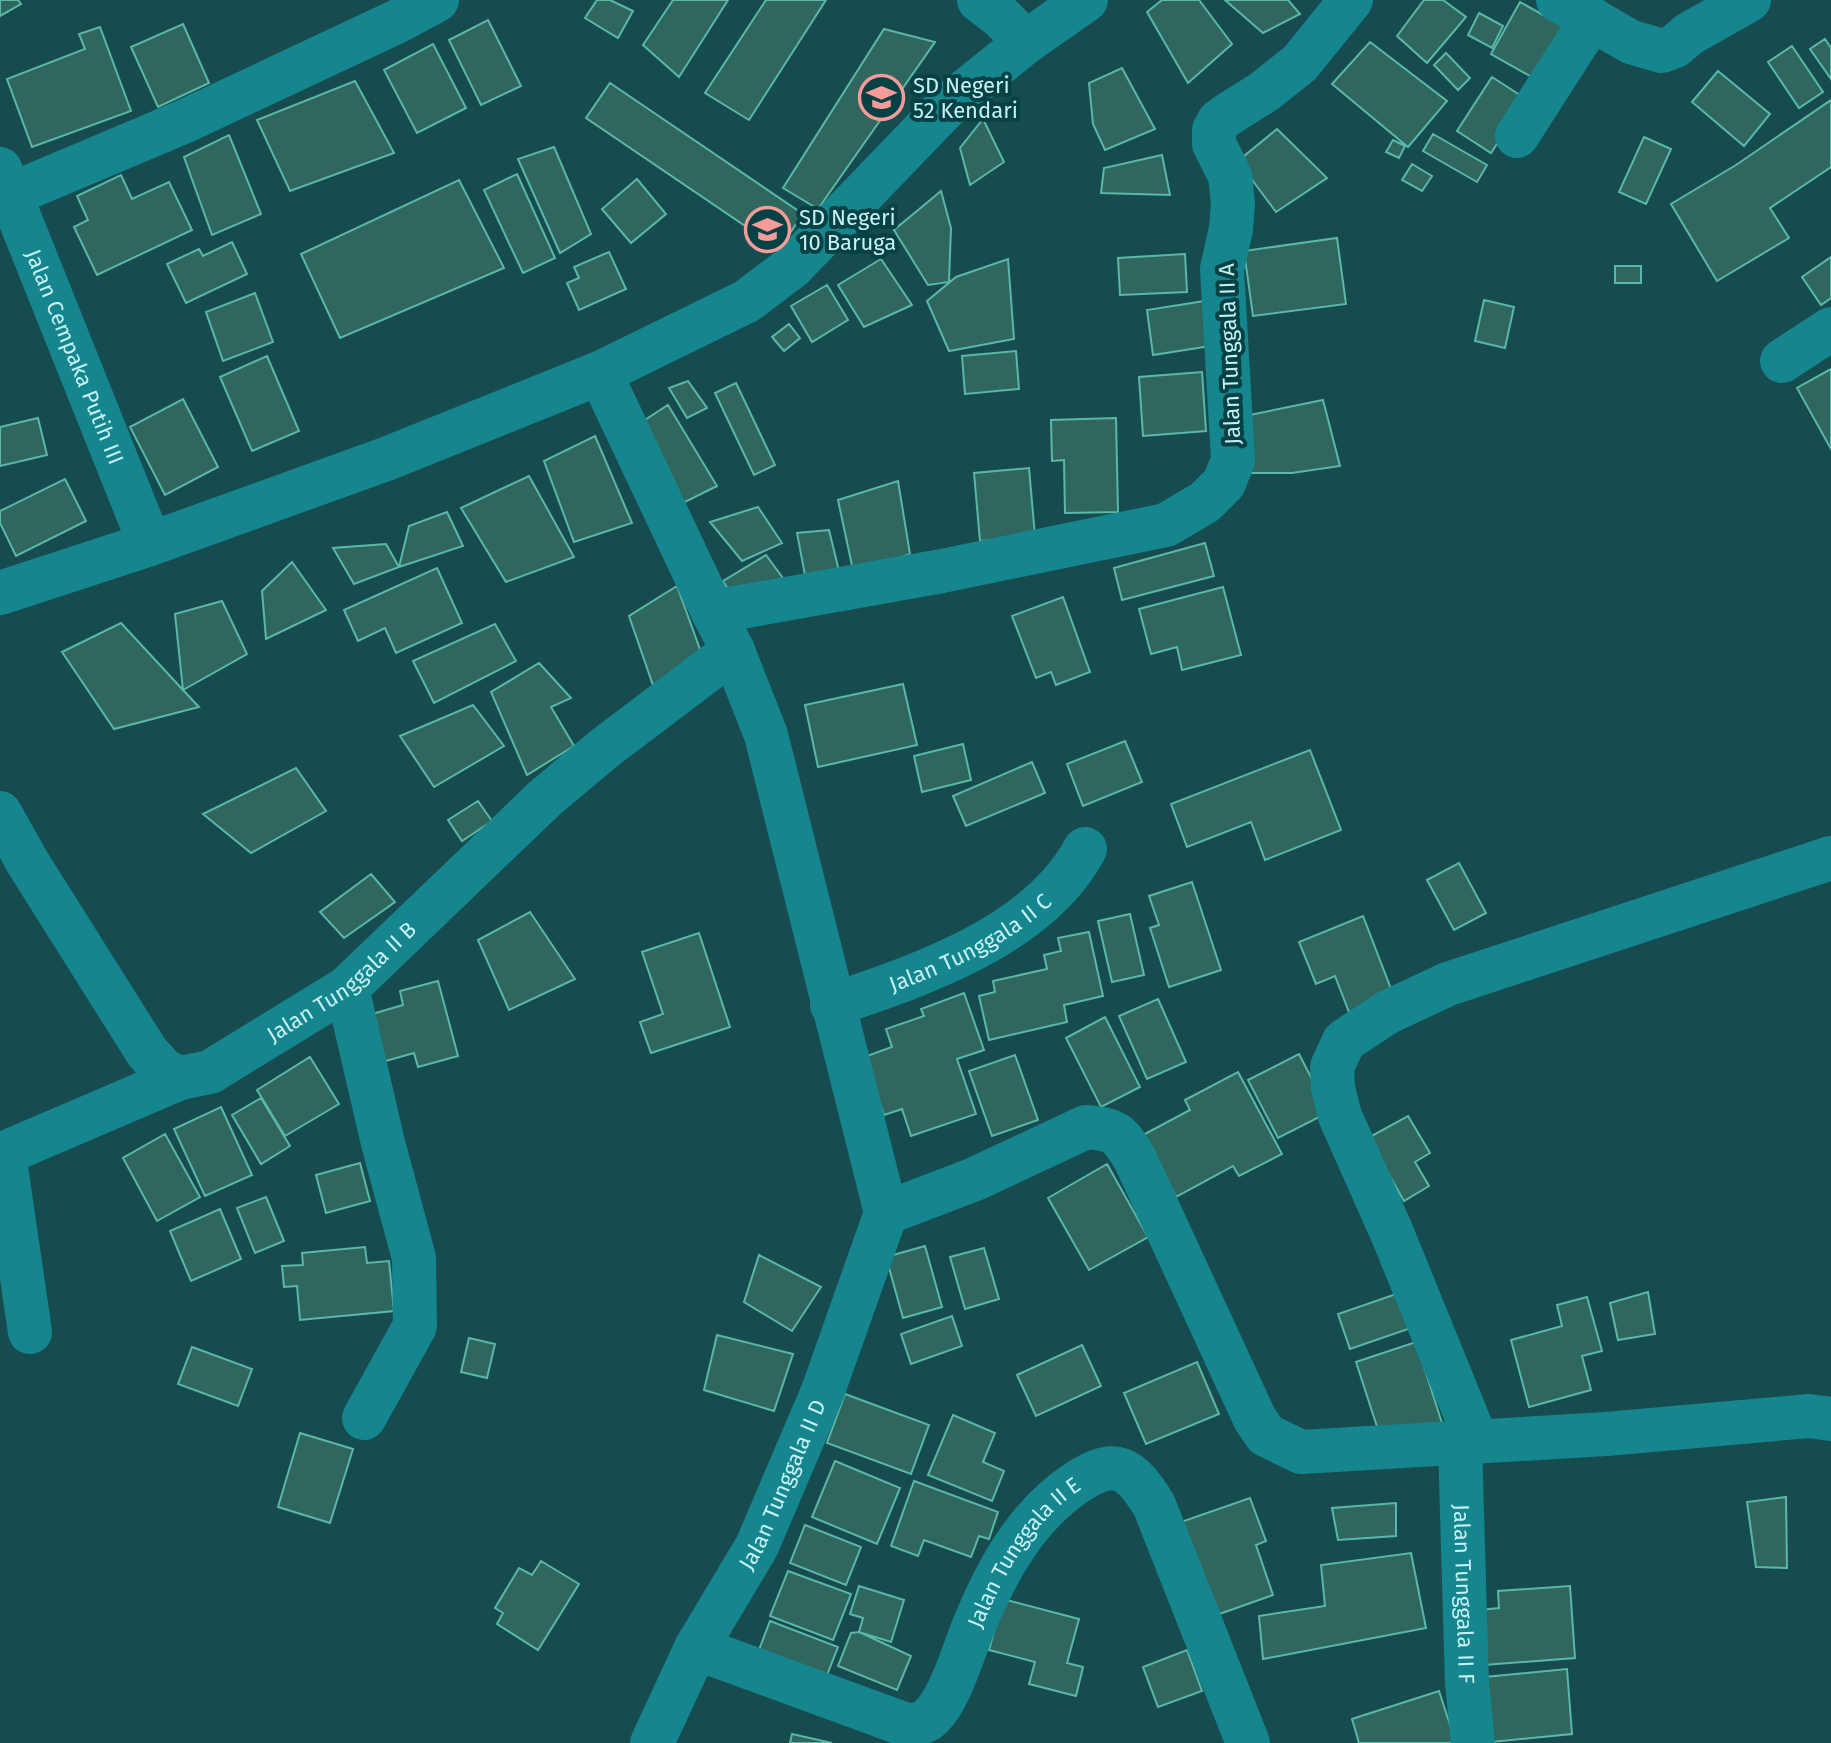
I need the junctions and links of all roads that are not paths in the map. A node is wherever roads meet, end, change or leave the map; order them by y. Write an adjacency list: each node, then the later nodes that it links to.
1 (437, 0): 9 (street)
2 (979, 0): 7 (street)
3 (1086, 0): 7 (street)
4 (1351, 0): 15 (street, Jalan Tunggala II A)
5 (1749, 0): 6 (street)
6 (1575, 10): 8 (street)
7 (1026, 42): 12 (street)
8 (1517, 136)
9 (5, 182): 13 (street, Jalan Cempaka Putih III)
10 (1831, 329): 11 (street)
11 (1782, 361)
12 (600, 373): 13 (street); 15 (street)
13 (150, 544): 14 (street)
14 (0, 593)
15 (713, 612): 16 (street)
16 (733, 651): 21 (street, Jalan Tunggala II B); 22 (street)
17 (0, 813): 20 (street)
18 (1085, 849): 22 (street, Jalan Tunggala II C)
19 (1831, 858): 29 (street)
20 (14, 868): 23 (street)
21 (347, 988): 23 (street, Jalan Tunggala II B); 27 (street)
22 (832, 1005): 25 (street)
23 (180, 1078): 24 (street, Jalan Tunggala II B)
24 (2, 1155): 26 (street)
25 (886, 1213): 29 (street); 30 (street, Jalan Tunggala II D)
26 (30, 1332)
27 (364, 1418)
28 (1831, 1419): 29 (street)
29 (1469, 1443): 33 (street, Jalan Tunggala II F)
30 (696, 1648): 31 (street, Jalan Tunggala II D); 32 (street, Jalan Tunggala II E)
31 (652, 1743)
32 (1248, 1743)
33 (1473, 1743)

